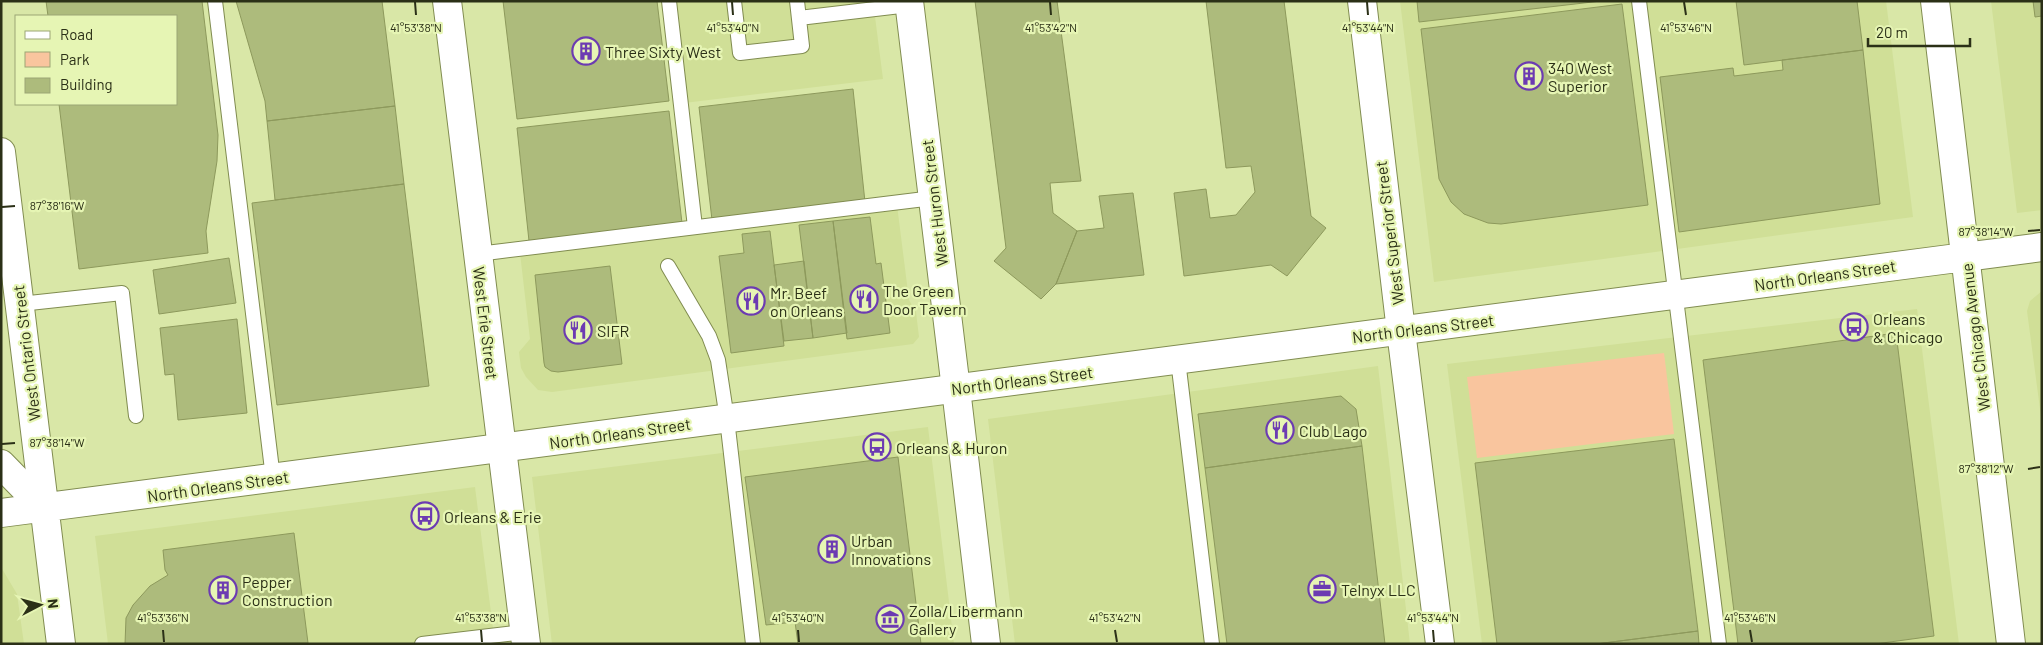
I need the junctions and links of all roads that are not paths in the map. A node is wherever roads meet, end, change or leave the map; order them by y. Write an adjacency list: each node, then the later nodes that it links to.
1 (215, 1): 28 (lane)
2 (447, 1): 16 (main road, West Erie Street)
3 (669, 1): 13 (lane)
4 (734, 1): 10 (lane)
5 (797, 1): 10 (lane)
6 (1362, 1): 21 (main road, West Superior Street)
7 (1639, 1): 19 (lane)
8 (1935, 1): 17 (main road, West Chicago Avenue)
9 (909, 3): 10 (lane); 12 (main road, West Huron Street)
10 (799, 18)
11 (1, 152): 14 (main road, West Ontario Street)
12 (933, 198): 13 (lane); 23 (main road, West Huron Street)
13 (696, 227): 16 (lane)
14 (6, 235): 20 (main road, West Ontario Street)
15 (2042, 247): 17 (main road, North Orleans Street)
16 (478, 254): 26 (main road, West Erie Street)
17 (1965, 257): 19 (main road, North Orleans Street); 39 (main road, West Chicago Avenue)
18 (668, 266): 25 (lane)
19 (1676, 295): 21 (main road, North Orleans Street); 38 (lane)
20 (20, 304): 24 (lane); 29 (main road, West Ontario Street)
21 (1401, 331): 22 (main road, North Orleans Street); 37 (main road, West Superior Street)
22 (1178, 360): 23 (main road, North Orleans Street); 36 (lane)
23 (956, 389): 25 (main road, North Orleans Street); 35 (main road, West Huron Street)
24 (136, 416)
25 (727, 419): 26 (main road, North Orleans Street); 34 (lane)
26 (502, 448): 28 (main road, North Orleans Street); 31 (main road, West Erie Street)
27 (1, 464): 29 (main road)
28 (273, 478): 29 (main road, North Orleans Street)
29 (44, 508): 30 (main road, North Orleans Street); 32 (main road, West Ontario Street)
30 (1, 513)
31 (525, 638): 33 (lane)
32 (61, 644)
33 (422, 644)
34 (753, 644)
35 (986, 644)
36 (1212, 644)
37 (1440, 644)
38 (1719, 644)
39 (2011, 644)

